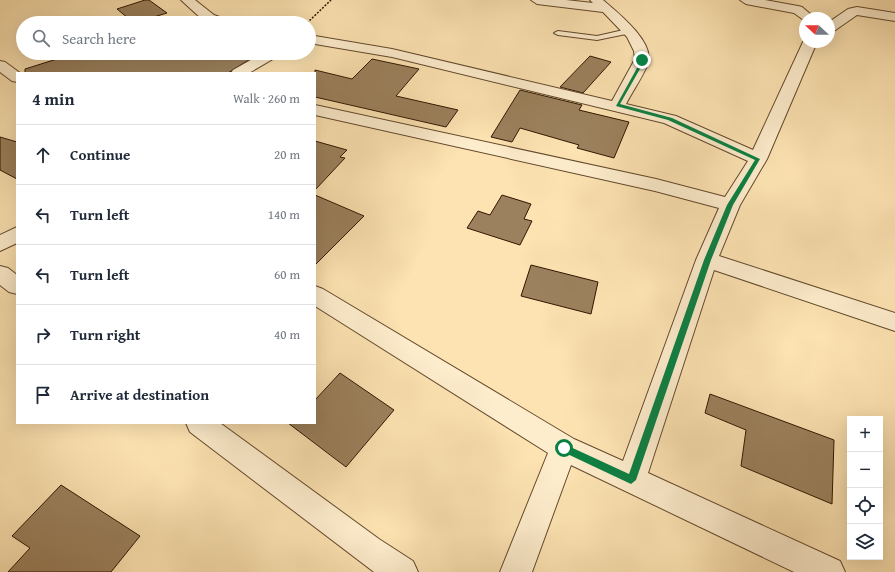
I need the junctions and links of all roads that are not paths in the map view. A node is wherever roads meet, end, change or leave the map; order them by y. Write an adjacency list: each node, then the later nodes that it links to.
1 (187, 0): 7 (street)
2 (537, 0): 5 (street)
3 (596, 0): 5 (street)
4 (746, 0): 6 (street)
5 (607, 9): 10 (street)
6 (801, 12)
7 (207, 16)
8 (895, 17): 9 (street)
9 (835, 24)
10 (628, 31): 11 (lane); 18 (street)
11 (558, 33)
12 (316, 40): 18 (street)
13 (807, 48): 20 (street)
14 (261, 60): 16 (street)
15 (0, 66): 17 (street)
16 (240, 72)
17 (16, 77)
18 (618, 105): 20 (street)
19 (316, 110): 21 (street)
20 (758, 159): 21 (street)
21 (730, 205): 24 (street)
22 (16, 235): 23 (street)
23 (0, 244)
24 (708, 260): 28 (street); 31 (street)
25 (0, 274): 26 (street)
26 (16, 285)
27 (316, 296): 30 (street)
28 (895, 322)
29 (200, 424): 33 (street)
30 (564, 448): 31 (street); 34 (street)
31 (631, 480): 32 (street)
32 (798, 565): 35 (street)
33 (402, 572)
34 (516, 572)
35 (829, 572)

